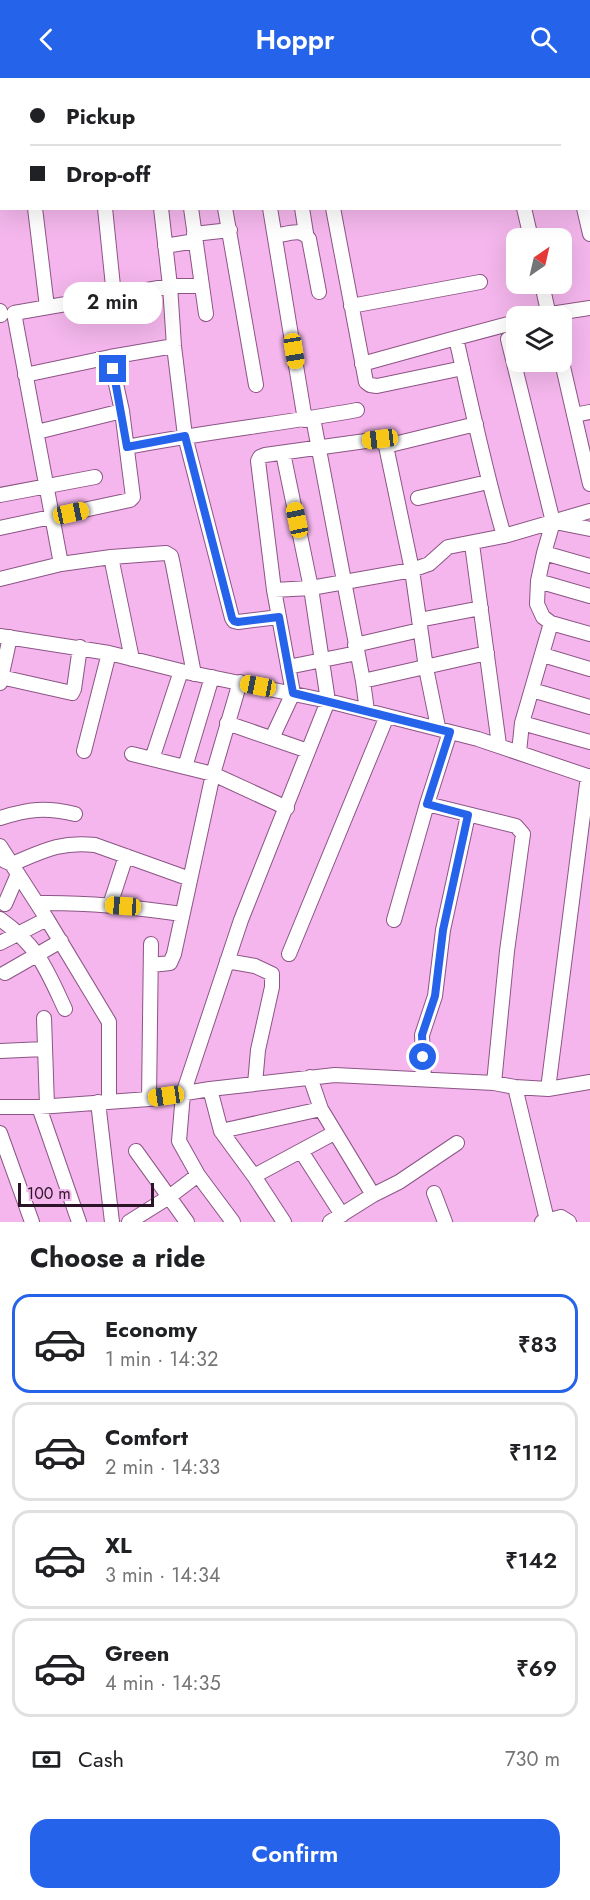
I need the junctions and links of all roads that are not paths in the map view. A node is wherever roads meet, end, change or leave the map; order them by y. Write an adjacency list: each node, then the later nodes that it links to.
1 (35, 210): 24 (street)
2 (105, 210): 22 (street)
3 (161, 210): 17 (street)
4 (191, 210): 16 (street)
5 (225, 210): 12 (street)
6 (270, 210): 15 (street)
7 (302, 210): 13 (street)
8 (333, 210): 23 (street)
9 (524, 210): 11 (street)
10 (584, 210): 14 (street)
11 (529, 228)
12 (230, 230): 16 (street); 38 (street)
13 (306, 233): 15 (street); 21 (street)
14 (590, 234)
15 (275, 236): 43 (street)
16 (195, 237): 17 (street); 20 (street)
17 (165, 246): 19 (street)
18 (480, 282): 23 (street)
19 (170, 286): 20 (street); 22 (street); 31 (street)
20 (202, 286): 28 (street)
21 (319, 292)
22 (114, 297): 24 (street)
23 (351, 306): 33 (street)
24 (47, 307): 27 (street)
25 (590, 308): 26 (street)
26 (572, 311)
27 (4, 314): 37 (street)
28 (206, 314)
29 (506, 325): 30 (street)
30 (456, 338): 33 (street); 34 (street)
31 (174, 346): 32 (street); 46 (street)
32 (111, 357): 37 (street); 40 (street)
33 (362, 363): 34 (street)
34 (463, 368): 44 (street)
35 (518, 372): 59 (street)
36 (564, 372): 42 (street)
37 (25, 375): 45 (street)
38 (256, 385)
39 (357, 410): 43 (street)
40 (122, 411): 45 (street); 48 (street)
41 (590, 412): 42 (street)
42 (574, 416): 53 (street)
43 (309, 419): 46 (street); 49 (street)
44 (476, 424): 47 (street); 52 (street)
45 (38, 432): 54 (street)
46 (185, 436): 48 (street); 76 (street)
47 (386, 446): 49 (street); 68 (street)
48 (127, 447): 58 (street)
49 (319, 447): 50 (street); 71 (street)
50 (283, 453): 72 (street); 73 (street)
51 (95, 477): 54 (street)
52 (488, 482): 56 (street); 62 (street)
53 (590, 484)
54 (48, 487): 55 (street); 58 (street)
55 (0, 495)
56 (418, 498)
57 (590, 511): 59 (street)
58 (52, 517): 60 (street); 66 (street)
59 (553, 522): 61 (street); 62 (street); 64 (street)
60 (0, 528)
61 (590, 529)
62 (504, 536): 63 (street)
63 (472, 544): 68 (street); 75 (street)
64 (544, 553): 67 (street); 70 (street)
65 (111, 557): 66 (street); 86 (street); 91 (street)
66 (61, 564): 69 (street)
67 (590, 566)
68 (412, 570): 71 (street); 78 (street)
69 (0, 579)
70 (538, 581): 74 (street); 77 (street)
71 (345, 582): 72 (street); 82 (street)
72 (311, 588): 73 (street); 87 (street)
73 (274, 590): 76 (street)
74 (590, 596)
75 (481, 608): 78 (street); 84 (street)
76 (279, 617): 88 (street)
77 (551, 623): 79 (street); 85 (street)
78 (420, 625): 82 (street); 89 (street)
79 (590, 634)
80 (5, 637): 81 (street); 92 (street)
81 (80, 647): 83 (street); 92 (street)
82 (356, 649): 87 (street); 94 (street)
83 (109, 653): 86 (street); 108 (street)
84 (488, 653): 89 (street); 107 (street)
85 (543, 655): 90 (street); 96 (street)
86 (132, 658): 91 (street)
87 (321, 660): 88 (street); 98 (street)
88 (288, 667): 97 (street)
89 (426, 668): 94 (street); 104 (street)
90 (590, 669)
91 (188, 673): 93 (street); 112 (street)
92 (1, 674)
93 (212, 677): 95 (street); 113 (street)
94 (363, 681): 100 (street)
95 (240, 682): 97 (street); 102 (street)
96 (532, 690): 99 (street); 103 (street)
97 (293, 693): 98 (street); 105 (street)
98 (328, 701): 100 (street); 109 (street)
99 (590, 707)
100 (367, 711): 101 (street)
101 (387, 716): 104 (street); 137 (street)
102 (227, 723): 105 (street); 114 (street)
103 (522, 723): 106 (street); 110 (street)
104 (444, 729): 107 (street); 116 (street)
105 (272, 738): 109 (street)
106 (590, 742)
107 (499, 745): 110 (street)
108 (84, 751)
109 (308, 751): 117 (street)
110 (519, 752): 115 (street)
111 (132, 754): 112 (street)
112 (152, 759): 113 (street)
113 (185, 767): 114 (street)
114 (213, 774): 117 (street); 124 (street)
115 (589, 776): 152 (street)
116 (427, 804): 119 (street); 131 (street)
117 (286, 808): 138 (street)
118 (75, 814): 120 (street)
119 (468, 815): 146 (street); 149 (street)
120 (0, 818)
121 (0, 846): 123 (street)
122 (126, 856): 123 (street); 124 (street); 127 (street)
123 (10, 866): 125 (street); 126 (street)
124 (190, 879): 128 (street)
125 (37, 903): 127 (street); 130 (street)
126 (5, 904)
127 (110, 905): 128 (street)
128 (182, 914): 139 (street)
129 (0, 919): 132 (street)
130 (47, 919): 132 (street); 133 (street)
131 (394, 920)
132 (18, 932): 134 (street); 136 (street)
133 (61, 941): 136 (street); 155 (street)
134 (0, 943)
135 (151, 944): 139 (street)
136 (38, 954): 140 (street); 141 (street)
137 (289, 954)
138 (227, 961): 148 (street); 153 (street)
139 (152, 965): 154 (street)
140 (5, 973)
141 (65, 1009)
142 (44, 1018): 143 (street)
143 (44, 1049): 144 (street); 157 (street)
144 (0, 1051)
145 (310, 1077): 146 (street); 148 (street); 158 (street)
146 (424, 1079): 149 (street)
147 (590, 1082): 152 (street)
148 (255, 1083): 151 (street)
149 (494, 1083): 150 (street)
150 (515, 1087): 152 (street); 171 (street)
151 (210, 1089): 153 (street); 159 (street)
152 (548, 1089)
153 (183, 1094): 154 (street); 165 (street)
154 (148, 1099): 155 (street)
155 (103, 1102): 157 (street); 174 (street)
156 (0, 1107): 157 (street)
157 (43, 1107): 173 (street)
158 (321, 1109): 159 (street); 161 (street)
159 (221, 1131): 166 (street)
160 (0, 1133): 172 (street)
161 (334, 1133): 163 (street); 168 (street)
162 (457, 1143): 168 (street)
163 (301, 1150): 166 (street); 170 (street)
164 (136, 1151): 169 (street)
165 (198, 1176): 169 (street); 177 (street)
166 (254, 1176): 178 (street)
167 (434, 1194): 179 (street)
168 (373, 1196): 170 (street)
169 (169, 1197): 175 (street); 176 (street)
170 (336, 1218)
171 (544, 1221): 180 (street)
172 (32, 1222)
173 (79, 1222)
174 (112, 1222)
175 (129, 1222)
176 (187, 1222)
177 (233, 1222)
178 (284, 1222)
179 (445, 1222)
180 (569, 1222)

